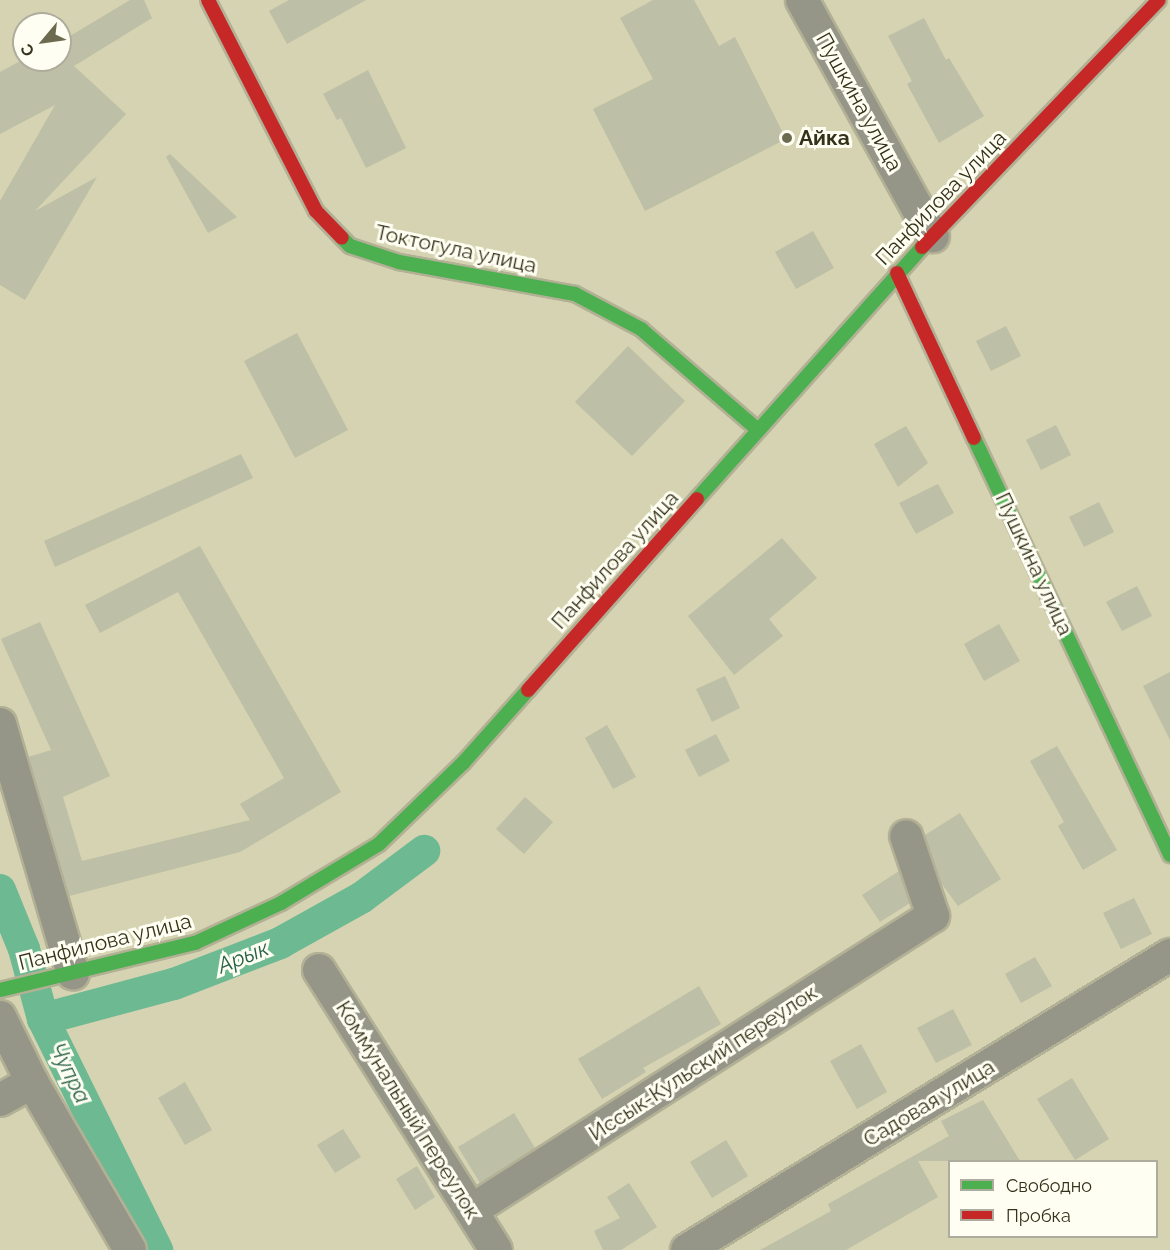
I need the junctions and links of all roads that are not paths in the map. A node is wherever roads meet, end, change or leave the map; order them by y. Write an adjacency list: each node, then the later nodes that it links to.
1 (208, 0): 6 (street, Токтогула улица)
2 (802, 0): 4 (street, Пушкина улица)
3 (1158, 0): 4 (street, Панфилова улица)
4 (933, 236): 5 (street, Панфилова улица)
5 (897, 273): 6 (street, Панфилова улица); 9 (street, Пушкина улица)
6 (758, 430): 12 (street, Панфилова улица)
7 (0, 724): 12 (street)
8 (906, 836): 17 (street, Иссык-Кульский переулок)
9 (1170, 855)
10 (1170, 956): 20 (street, Садовая улица)
11 (319, 970): 17 (street, Коммунальный переулок)
12 (73, 974): 13 (street, Панфилова улица)
13 (0, 990)
14 (0, 1017): 15 (street)
15 (32, 1082): 16 (street); 18 (street)
16 (0, 1100)
17 (472, 1210): 19 (street, Коммунальный переулок)
18 (130, 1250)
19 (496, 1250)
20 (687, 1250)

